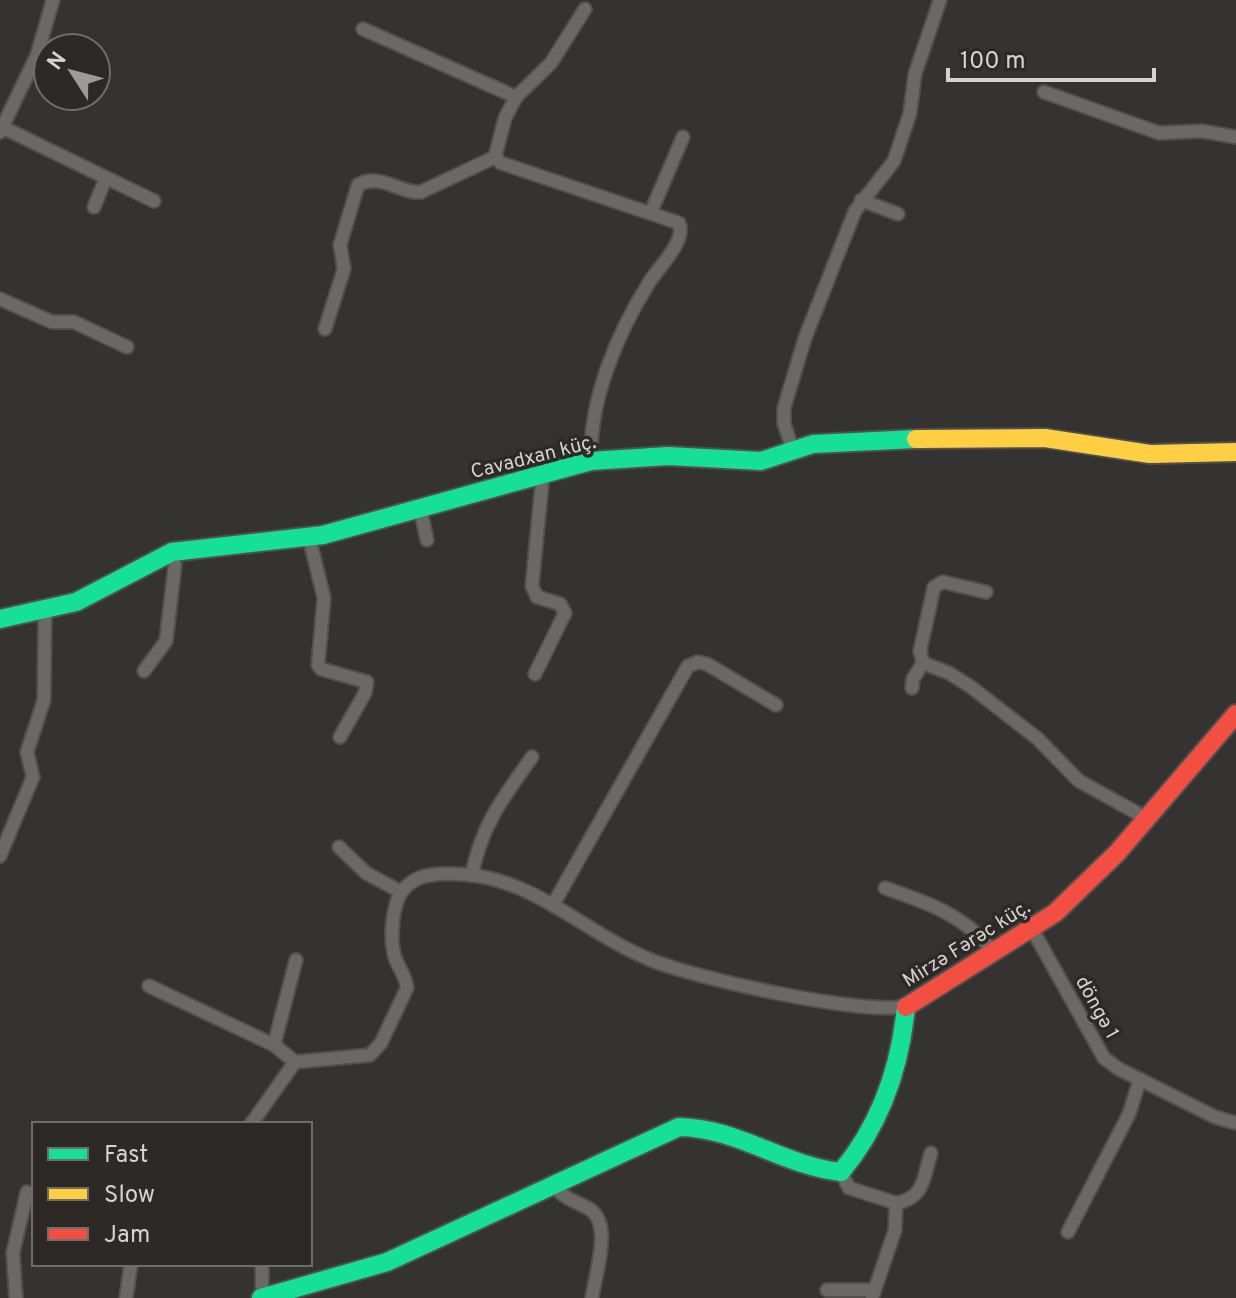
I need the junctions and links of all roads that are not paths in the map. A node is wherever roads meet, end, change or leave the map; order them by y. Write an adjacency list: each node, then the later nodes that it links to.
1 (53, 0): 7 (street)
2 (940, 0): 12 (street)
3 (585, 9): 6 (street)
4 (363, 29): 6 (street)
5 (1044, 92): 9 (street)
6 (516, 97): 10 (street)
7 (1, 130): 11 (street)
8 (683, 137): 15 (street)
9 (1236, 137)
10 (495, 157): 15 (street); 18 (street)
11 (106, 178): 13 (street); 14 (street)
12 (861, 200): 16 (street); 20 (street)
13 (154, 201)
14 (94, 207)
15 (651, 212): 22 (street)
16 (898, 214)
17 (0, 299): 19 (street)
18 (325, 329)
19 (127, 347)
20 (793, 451): 21 (street, Cavadxan küç.); 22 (street, Cavadxan küç.)
21 (1236, 452)
22 (591, 461): 23 (street, Cavadxan küç.)
23 (543, 473): 24 (street, Cavadxan küç.); 33 (street)
24 (420, 508): 25 (street, Cavadxan küç.); 26 (street)
25 (309, 537): 27 (street, Cavadxan küç.); 37 (street)
26 (427, 540)
27 (172, 552): 29 (street, Cavadxan küç.); 32 (street)
28 (986, 592): 31 (street)
29 (45, 611): 30 (street, Cavadxan küç.); 41 (street)
30 (0, 619)
31 (923, 663): 34 (street); 39 (street)
32 (144, 671)
33 (535, 674)
34 (912, 688)
35 (776, 705): 45 (street)
36 (1236, 714): 39 (street, Mirzə Fərəc küç.)
37 (340, 737)
38 (532, 757): 42 (street)
39 (1148, 819): 46 (street, Mirzə Fərəc küç.)
40 (339, 847): 44 (street)
41 (0, 856)
42 (472, 874): 44 (street); 45 (street)
43 (885, 888): 47 (street)
44 (401, 892): 52 (street)
45 (554, 903): 50 (street)
46 (1032, 929): 47 (street, Mirzə Fərəc küç.); 53 (street, döngə 1)
47 (992, 950): 50 (street, Mirzə Fərəc küç.)
48 (296, 960): 51 (street)
49 (149, 986): 51 (street)
50 (906, 1006): 57 (street, Mirzə Fərəc küç.)
51 (274, 1045): 52 (street)
52 (295, 1062): 54 (street)
53 (1140, 1079): 55 (street, döngə 1); 61 (street)
54 (252, 1122)
55 (1236, 1123)
56 (931, 1153): 60 (street)
57 (841, 1172): 58 (street); 60 (street)
58 (552, 1183): 65 (street); 70 (street)
59 (27, 1192): 67 (street)
60 (896, 1203): 66 (street)
61 (1068, 1232)
62 (131, 1266): 68 (street)
63 (262, 1266): 69 (street)
64 (827, 1290): 66 (street)
65 (308, 1293): 69 (street)
66 (872, 1294)
67 (16, 1298)
68 (126, 1298)
69 (262, 1298)
70 (592, 1298)

